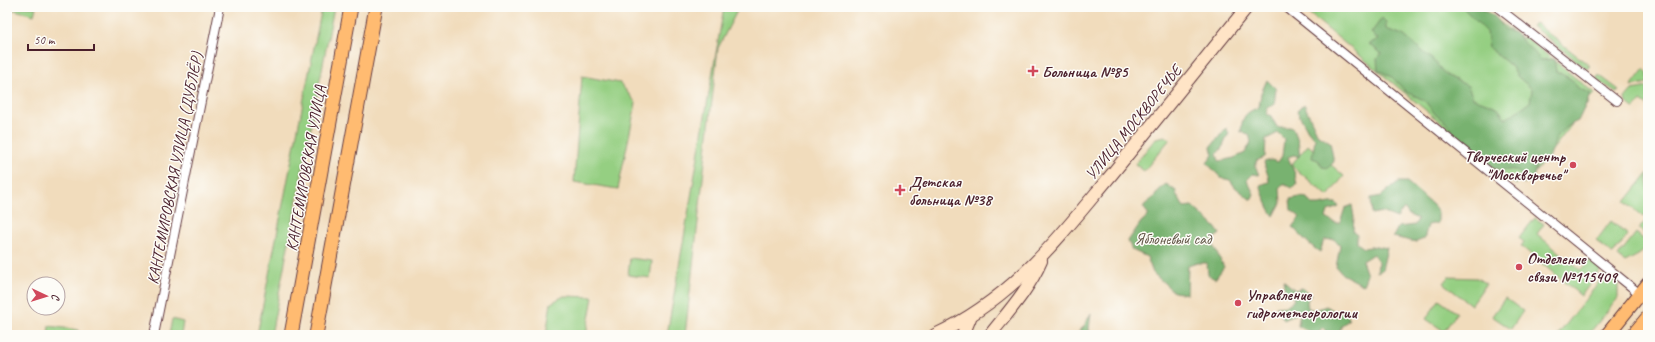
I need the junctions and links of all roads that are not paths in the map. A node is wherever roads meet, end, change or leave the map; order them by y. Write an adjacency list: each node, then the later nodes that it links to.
1 (220, 7): 14 (street, КАНТЕМИРОВСКАЯ УЛИЦА (ДУБЛЁР))
2 (351, 7): 15 (main road, КАНТЕМИРОВСКАЯ УЛИЦА)
3 (376, 7): 16 (main road)
4 (1247, 7): 8 (main road, УЛИЦА МОСКВОРЕЧЬЕ)
5 (1286, 7): 10 (street)
6 (1497, 7): 7 (street)
7 (1617, 101)
8 (1042, 256): 12 (main road, УЛИЦА МОСКВОРЕЧЬЕ); 18 (main road, УЛИЦА МОСКВОРЕЧЬЕ)
9 (1648, 284): 10 (main road)
10 (1640, 294): 19 (main road)
11 (1648, 317): 20 (main road)
12 (970, 318): 13 (main road, УЛИЦА МОСКВОРЕЧЬЕ); 17 (main road)
13 (941, 334)
14 (154, 335)
15 (291, 335)
16 (316, 335)
17 (963, 335)
18 (990, 335)
19 (1608, 335)
20 (1633, 335)

